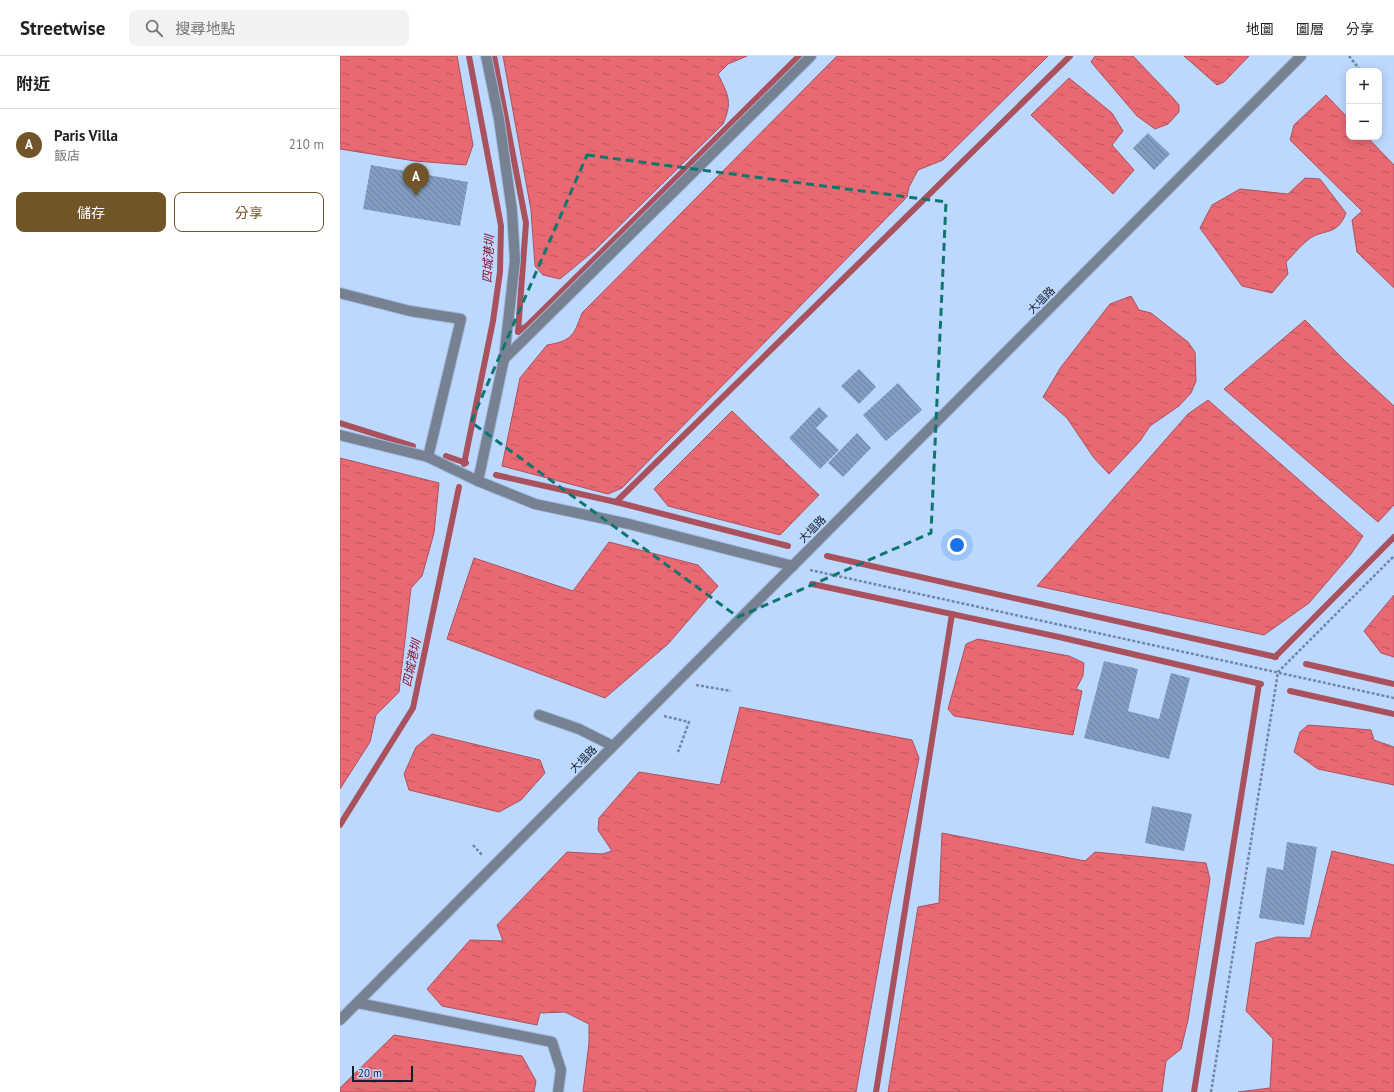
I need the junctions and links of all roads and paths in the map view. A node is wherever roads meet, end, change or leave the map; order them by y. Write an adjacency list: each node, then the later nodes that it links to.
1 (486, 56): 7 (street)
2 (811, 56): 7 (street)
3 (1301, 56): 12 (street, 大塭路)
4 (1349, 56): 5 (path)
5 (1359, 68)
6 (340, 293): 9 (street)
7 (504, 359): 10 (street)
8 (340, 435): 9 (street)
9 (428, 457): 10 (street)
10 (478, 481): 12 (street)
11 (1394, 556): 13 (path)
12 (792, 566): 13 (path); 14 (street, 大塭路)
13 (1278, 672): 16 (path); 24 (path)
14 (678, 681): 15 (path); 17 (street, 大塭路)
15 (731, 691)
16 (1394, 698)
17 (648, 712): 19 (street, 大塭路); 20 (path)
18 (539, 715): 19 (street)
19 (613, 746): 21 (street, 大塭路)
20 (678, 752)
21 (358, 1003): 22 (street, 大塭路); 23 (street)
22 (340, 1020)
23 (558, 1092)
24 (1211, 1092)

